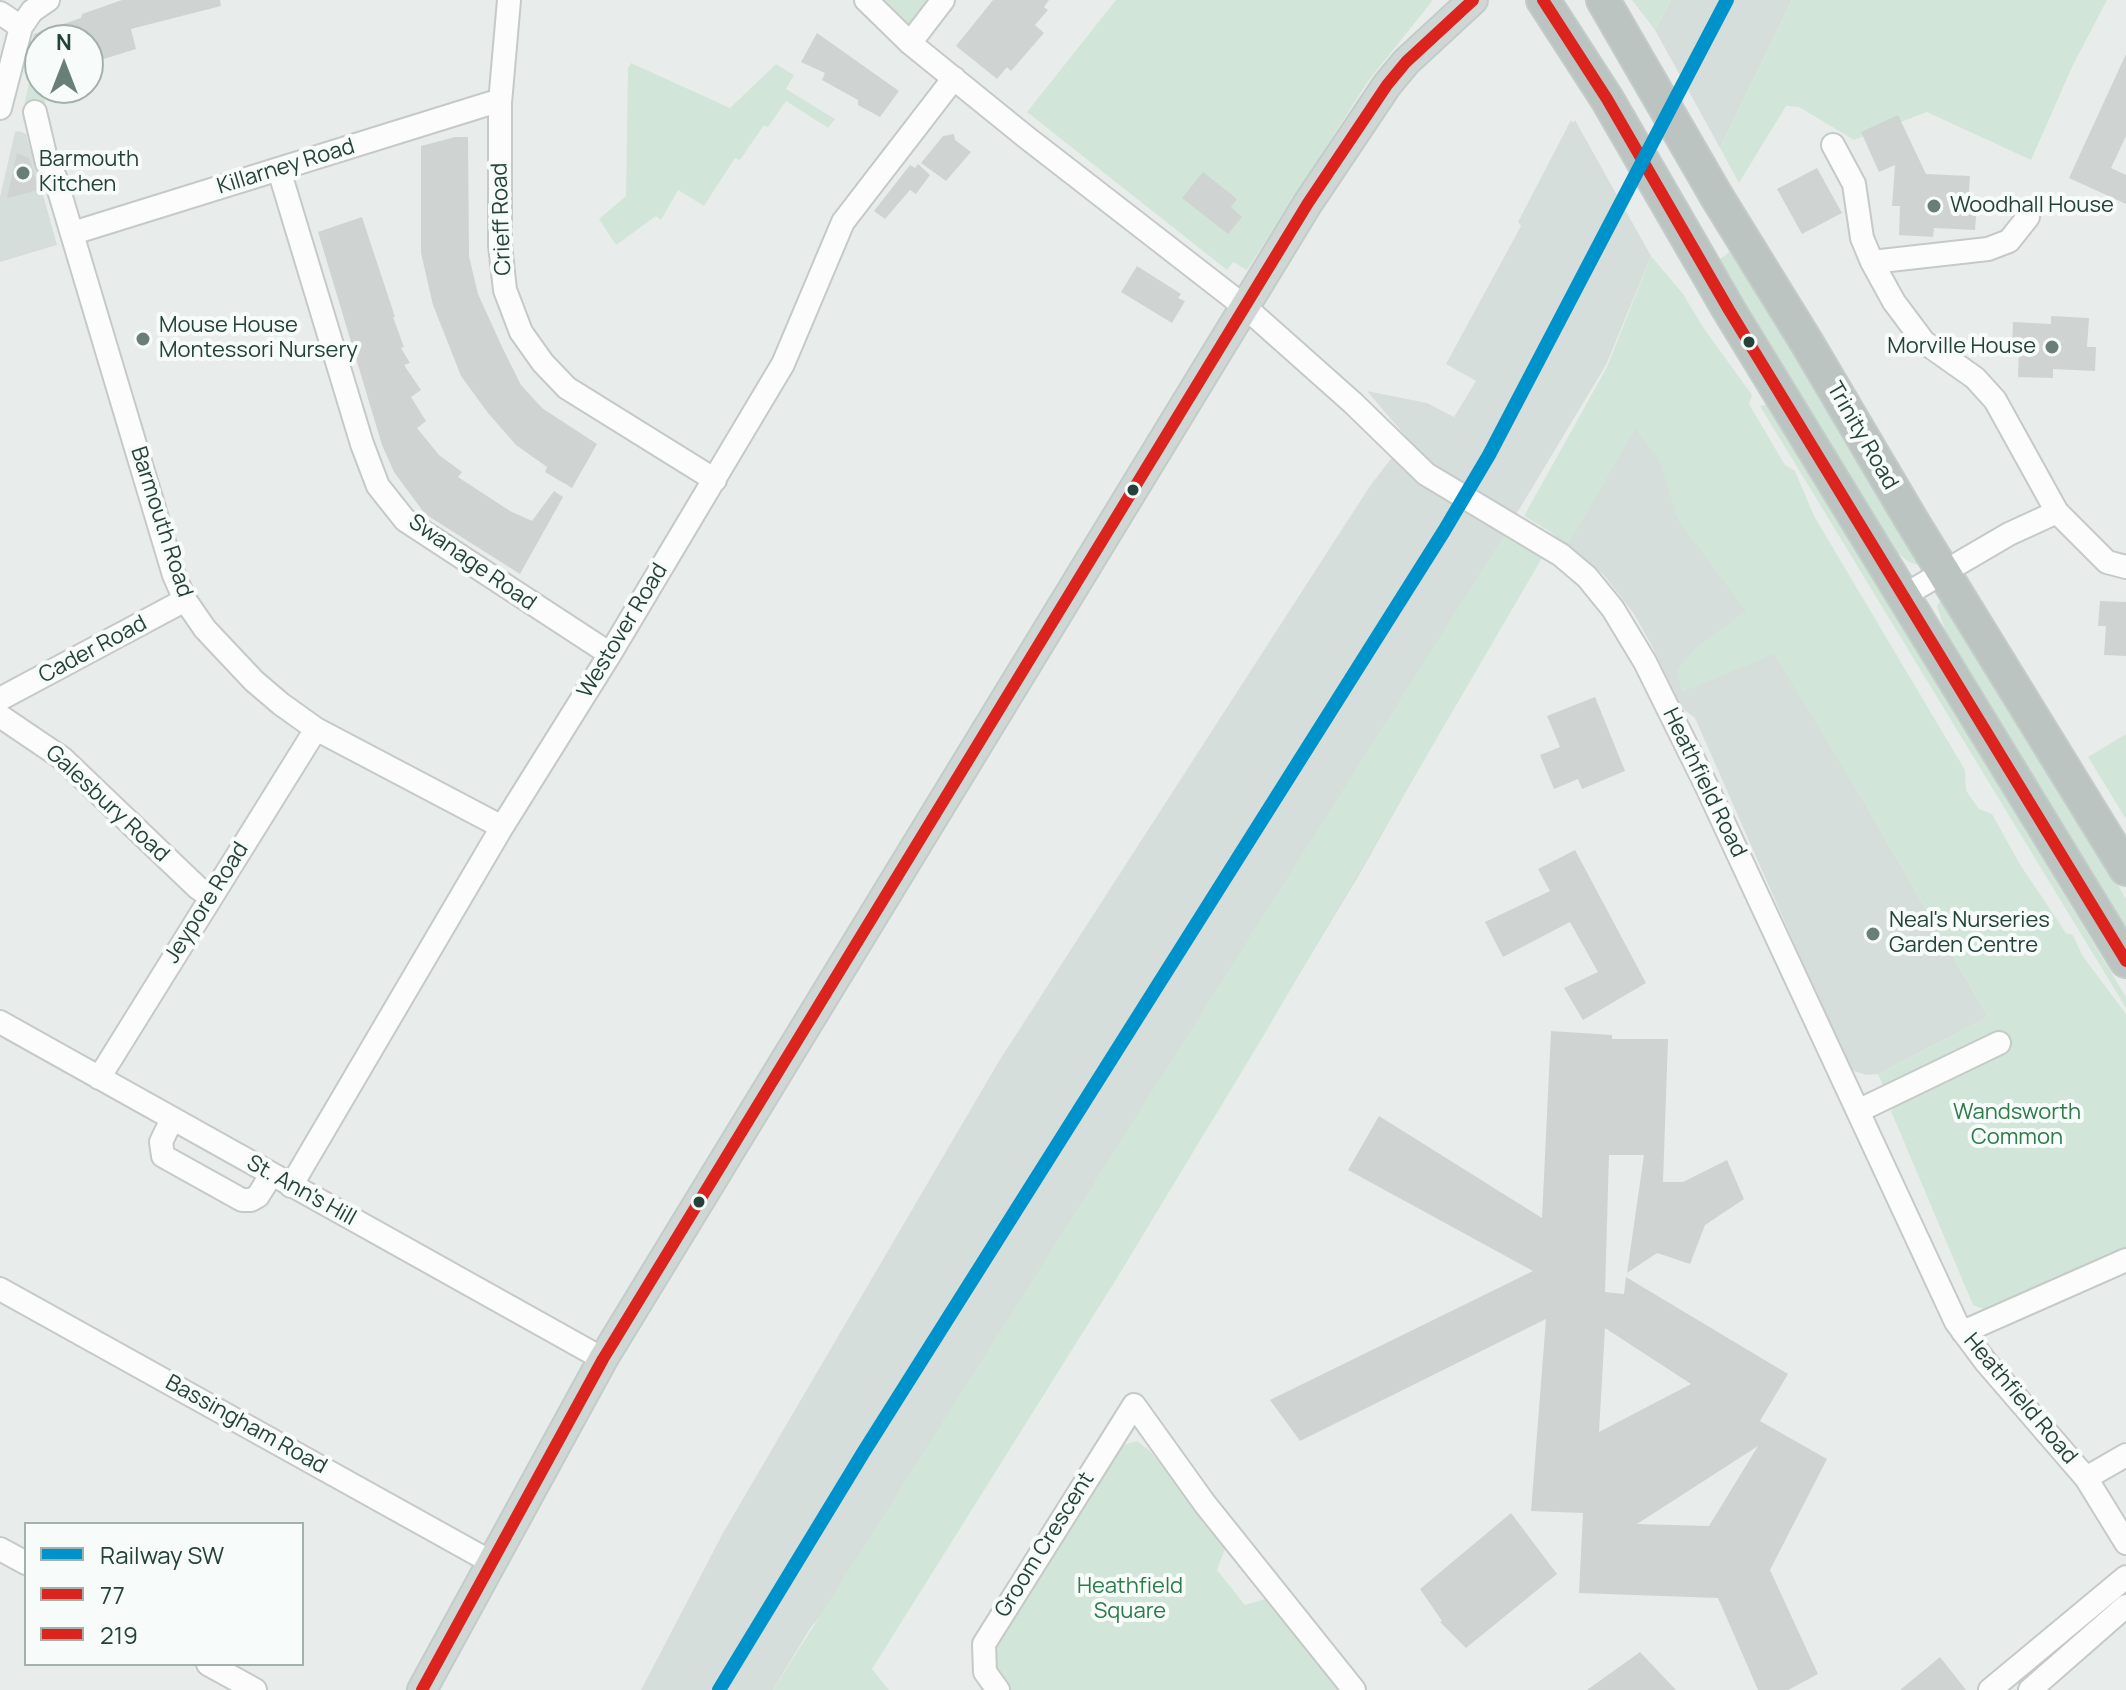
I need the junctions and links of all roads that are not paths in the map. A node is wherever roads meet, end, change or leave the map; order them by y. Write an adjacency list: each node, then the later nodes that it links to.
1 (48, 0): 9 (street)
2 (509, 0): 12 (street, Crieff Road)
3 (866, 0): 10 (street, Heathfield Road)
4 (943, 0): 10 (street)
5 (1473, 0): 20 (main road)
6 (1543, 0): 25 (highway)
7 (1603, 0): 24 (highway, Trinity Road)
8 (0, 13): 9 (street)
9 (21, 27): 13 (street)
10 (910, 43): 11 (street, Heathfield Road)
11 (954, 78): 20 (street, Heathfield Road); 21 (street, Westover Road)
12 (500, 103): 16 (street, Killarney Road); 21 (street, Crieff Road)
13 (0, 108)
14 (35, 112): 18 (street, Barmouth Road)
15 (1833, 145): 19 (street)
16 (279, 170): 18 (street, Killarney Road); 27 (street, Swanage Road)
17 (2028, 217): 19 (street)
18 (73, 233): 26 (street, Barmouth Road)
19 (1872, 262): 22 (street)
20 (1245, 307): 38 (street, Heathfield Road); 44 (main road)
21 (715, 480): 27 (street, Westover Road)
22 (2057, 512): 23 (street); 24 (street)
23 (2126, 567)
24 (1943, 571): 25 (street); 32 (highway, Trinity Road)
25 (1903, 596): 34 (highway)
26 (185, 600): 28 (street, Cader Road); 30 (street, Barmouth Road)
27 (610, 654): 31 (street, Westover Road)
28 (0, 699)
29 (0, 716): 33 (street, Galesbury Road)
30 (316, 729): 31 (street, Barmouth Road); 33 (street, Jeypore Road)
31 (502, 827): 40 (street, Westover Road)
32 (2126, 869)
33 (211, 897): 37 (street, Jeypore Road)
34 (2126, 961)
35 (0, 1022): 37 (street, St. Ann's Hill)
36 (1999, 1043): 38 (street)
37 (99, 1078): 39 (street, St. Ann's Hill)
38 (1858, 1111): 43 (street, Heathfield Road)
39 (172, 1119): 40 (street, St. Ann's Hill); 40 (street, Westover Road)
40 (281, 1180): 44 (street, St. Ann's Hill)
41 (2126, 1260): 43 (street)
42 (0, 1289): 50 (street, Bassingham Road)
43 (1963, 1332): 46 (street, Heathfield Road)
44 (603, 1359): 50 (main road)
45 (2126, 1455): 46 (street)
46 (2086, 1478): 47 (street, Heathfield Road)
47 (2126, 1543)
48 (0, 1549): 49 (street)
49 (24, 1562)
50 (491, 1562): 55 (main road)
51 (2126, 1577): 58 (street)
52 (2126, 1606): 59 (street)
53 (212, 1666): 54 (street)
54 (255, 1690)
55 (422, 1690)
56 (998, 1690): 57 (street, Groom Crescent)
57 (1354, 1690)
58 (1990, 1690)
59 (2030, 1690)

